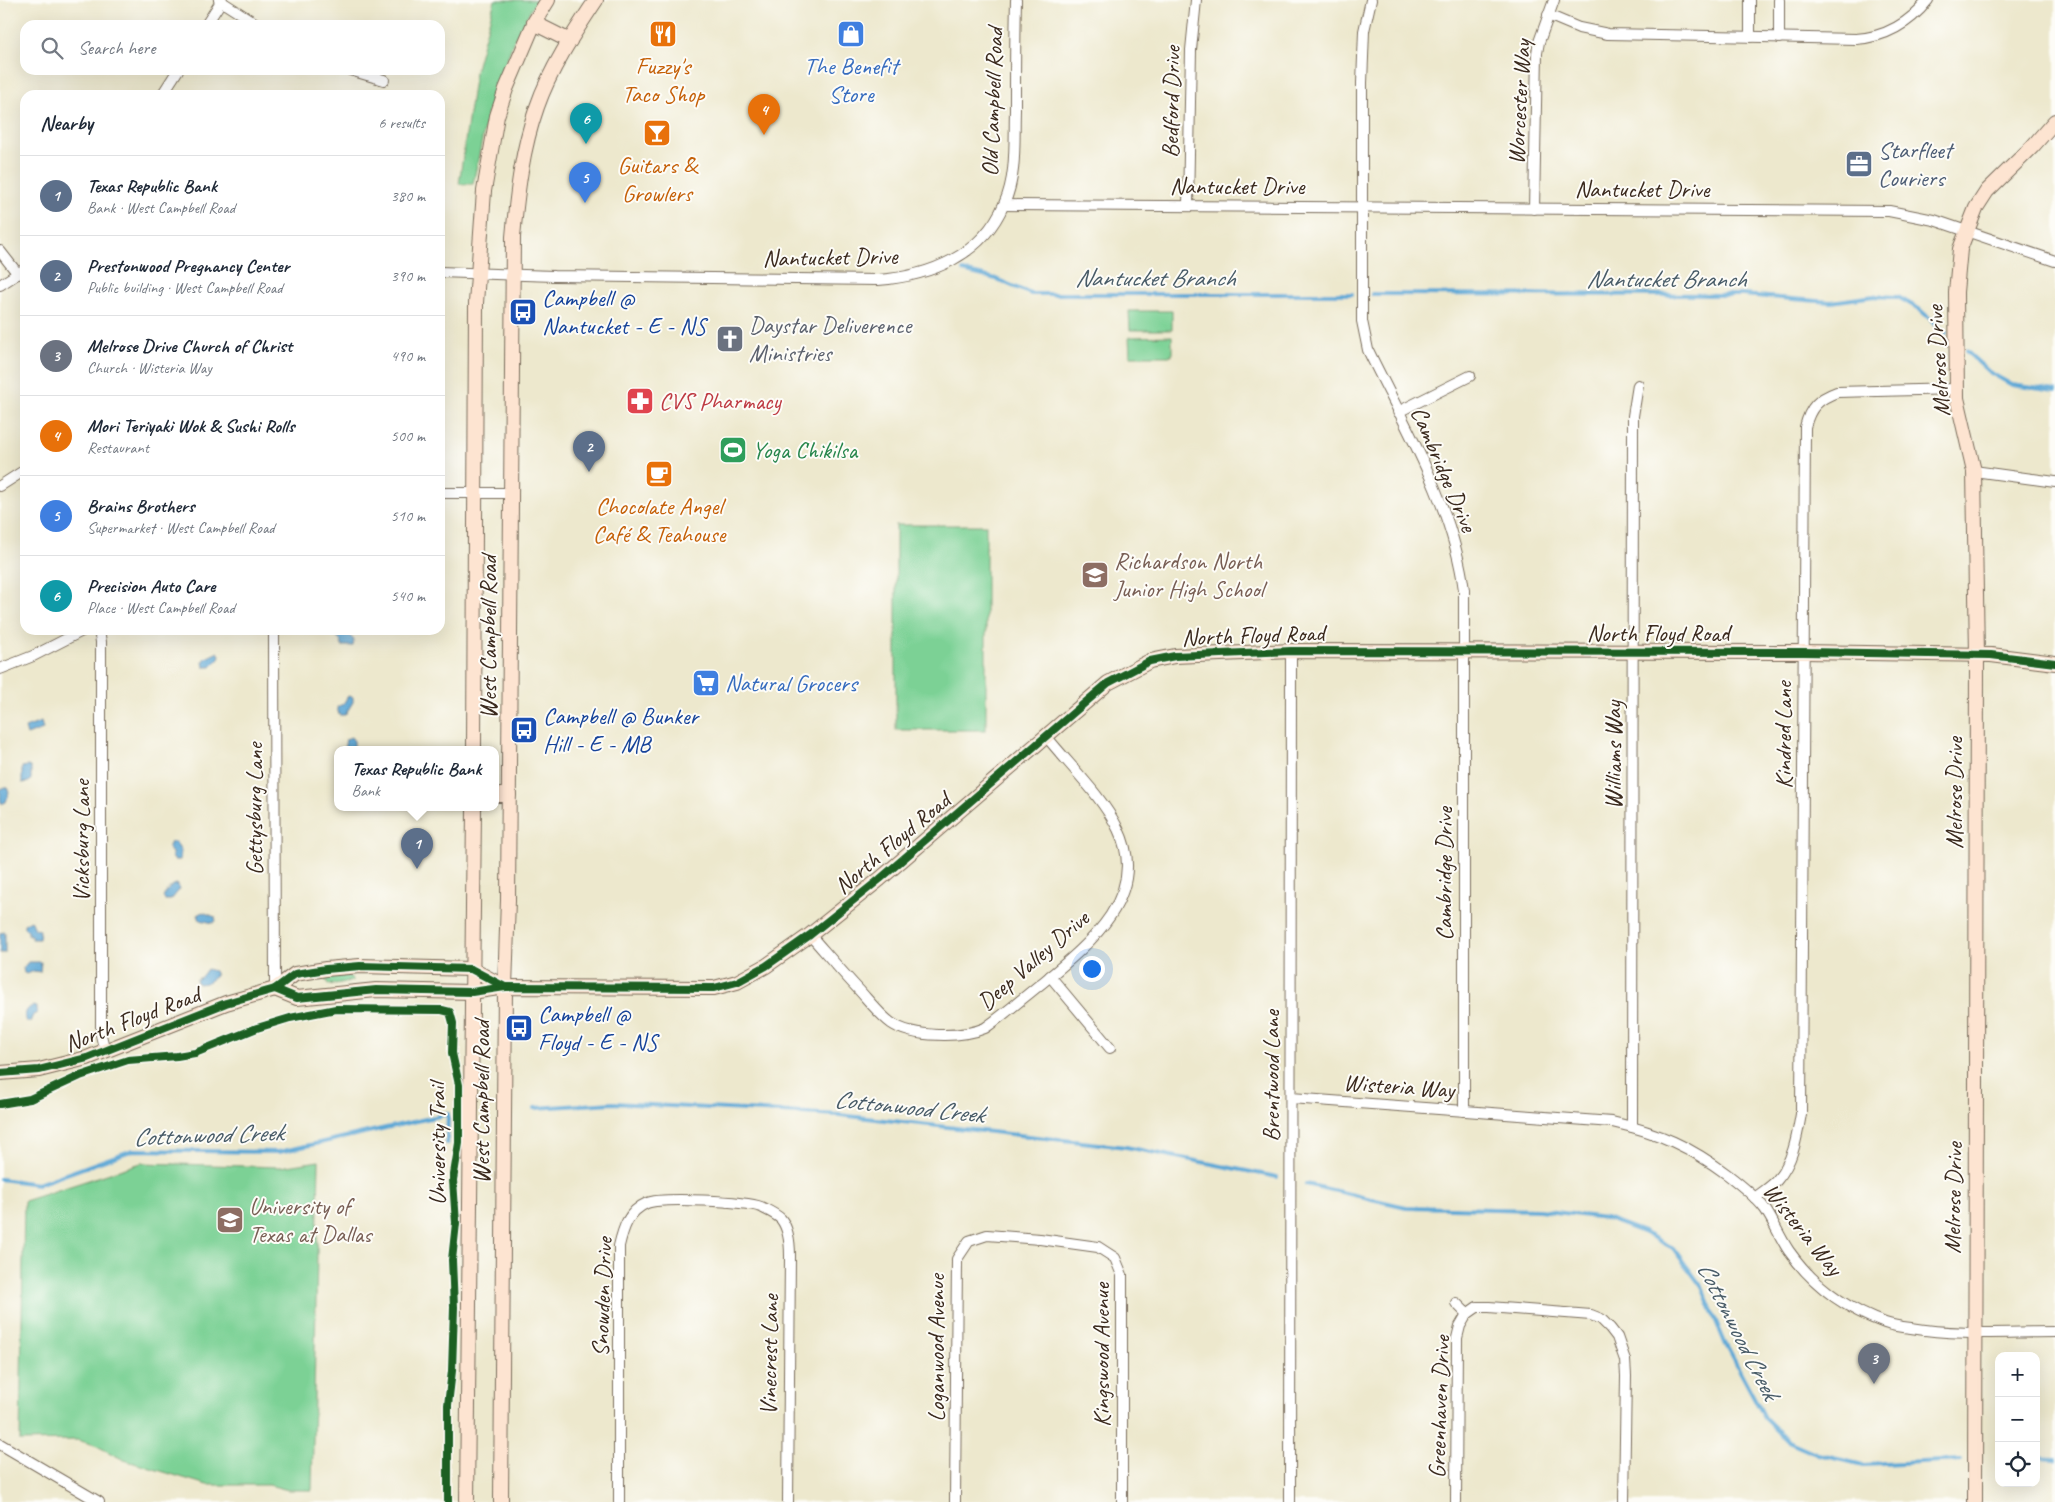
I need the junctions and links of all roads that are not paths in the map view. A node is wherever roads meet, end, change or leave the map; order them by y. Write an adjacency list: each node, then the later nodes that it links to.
1 (221, 0): 12 (street); 13 (street)
2 (548, 0): 14 (street, West Campbell Road)
3 (596, 0): 17 (street, West Campbell Road)
4 (1016, 0): 23 (street, Old Campbell Road)
5 (1196, 0): 24 (street, Bedford Drive)
6 (1371, 0): 25 (street, Cambridge Drive)
7 (1554, 0): 11 (street, Worcester Way)
8 (1750, 0): 15 (street)
9 (1779, 0): 16 (street)
10 (1928, 0): 16 (street)
11 (1548, 15): 15 (street); 26 (street, Worcester Way)
12 (209, 20)
13 (251, 20)
14 (534, 23): 17 (street); 33 (street, West Campbell Road)
15 (1750, 37): 16 (street)
16 (1779, 38)
17 (570, 41): 34 (street, West Campbell Road)
18 (175, 75): 21 (street)
19 (367, 75): 20 (street)
20 (384, 80)
21 (165, 90)
22 (2055, 121): 27 (street, Melrose Drive)
23 (1004, 205): 24 (street, Nantucket Drive); 34 (street, Nantucket Drive)
24 (1188, 206): 25 (street, Nantucket Drive)
25 (1362, 206): 26 (street, Nantucket Drive); 39 (street, Cambridge Drive)
26 (1534, 209): 27 (street, Nantucket Drive)
27 (1966, 232): 29 (street, Nantucket Drive); 38 (street, Melrose Drive)
28 (0, 251): 30 (street)
29 (2055, 261)
30 (20, 269)
31 (20, 272): 35 (street)
32 (445, 272): 33 (street, Nantucket Drive)
33 (477, 273): 34 (street, Nantucket Drive); 45 (street, West Campbell Road)
34 (513, 274): 46 (street, West Campbell Road)
35 (0, 285)
36 (1470, 376): 39 (street)
37 (1638, 384): 52 (street, Williams Way)
38 (1958, 389): 40 (street, Melrose Drive); 53 (street, Kindred Lane)
39 (1398, 412): 51 (street, Cambridge Drive)
40 (1974, 471): 42 (street); 54 (street, Melrose Drive)
41 (20, 473): 43 (street)
42 (2055, 482)
43 (0, 486)
44 (445, 493): 45 (street)
45 (476, 493): 46 (street); 58 (street, West Campbell Road)
46 (511, 493): 59 (street, West Campbell Road)
47 (74, 635): 56 (street)
48 (100, 635): 68 (street, Vicksburg Lane)
49 (274, 635): 65 (street, Gettysburg Lane)
50 (1291, 650): 51 (street, North Floyd Road); 57 (street, North Floyd Road); 70 (street, Brentwood Lane)
51 (1464, 651): 52 (street, North Floyd Road); 71 (street, Cambridge Drive)
52 (1633, 652): 53 (street, North Floyd Road); 72 (street, Williams Way)
53 (1804, 652): 54 (street, North Floyd Road); 73 (street, Kindred Lane)
54 (1977, 656): 55 (street, North Floyd Road); 79 (street, Melrose Drive)
55 (2055, 663)
56 (0, 669)
57 (1046, 736): 61 (street, North Floyd Road); 63 (street, Deep Valley Drive)
58 (474, 746)
59 (502, 795): 64 (street, West Campbell Road)
60 (474, 811): 62 (street, West Campbell Road)
61 (810, 935): 63 (street, Deep Valley Drive); 64 (street, North Floyd Road)
62 (471, 969): 64 (street, North Floyd Road); 65 (street, North Floyd Road); 66 (street, West Campbell Road)
63 (1050, 976): 67 (street)
64 (505, 987): 66 (street, North Floyd Road); 83 (street, West Campbell Road)
65 (275, 989): 66 (street, North Floyd Road); 68 (street, North Floyd Road)
66 (472, 992): 82 (street, West Campbell Road)
67 (1110, 1048)
68 (105, 1052): 69 (street, North Floyd Road)
69 (0, 1073)
70 (1291, 1098): 71 (street, Wisteria Way); 88 (street, Brentwood Lane)
71 (1464, 1110): 72 (street, Wisteria Way)
72 (1632, 1127): 73 (street, Wisteria Way)
73 (1755, 1198): 79 (street, Wisteria Way)
74 (774, 1214): 84 (street, Snowden Drive); 85 (street, Vinecrest Lane)
75 (1040, 1239): 86 (street, Loganwood Avenue); 87 (street, Kingswood Avenue)
76 (1456, 1303): 77 (street)
77 (1467, 1314): 89 (street, Greenhaven Drive); 90 (street)
78 (2055, 1332): 79 (street, Wisteria Way)
79 (1974, 1333): 91 (street, Melrose Drive)
80 (0, 1444): 81 (street)
81 (99, 1502)
82 (467, 1502)
83 (501, 1502)
84 (620, 1502)
85 (788, 1502)
86 (955, 1502)
87 (1122, 1502)
88 (1290, 1502)
89 (1456, 1502)
90 (1624, 1502)
91 (1975, 1502)

